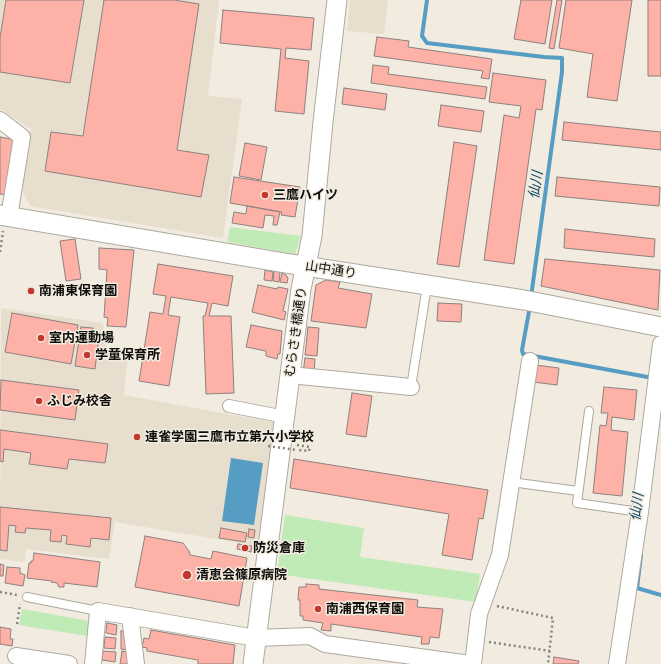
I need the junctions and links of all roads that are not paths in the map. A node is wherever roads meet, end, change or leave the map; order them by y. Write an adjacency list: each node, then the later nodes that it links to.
1 (337, 0): 4 (street, むらさき橋通り)
2 (0, 120): 3 (street)
3 (5, 216): 4 (street, 山中通り)
4 (306, 266): 5 (street, 山中通り); 9 (street, むらさき橋通り)
5 (427, 286): 6 (street, 山中通り); 10 (lane)
6 (661, 327)
7 (661, 344): 16 (street)
8 (530, 361): 14 (street)
9 (290, 375): 10 (street); 20 (street, むらさき橋通り)
10 (411, 387)
11 (230, 406): 13 (street)
12 (589, 410): 15 (lane)
13 (275, 415)
14 (511, 482): 15 (lane); 27 (street)
15 (578, 491): 16 (lane)
16 (640, 512): 28 (street)
17 (24, 596): 18 (lane)
18 (98, 611): 19 (street); 23 (street)
19 (130, 616): 20 (street); 24 (street)
20 (256, 638): 25 (street, むらさき橋通り); 26 (street)
21 (16, 656): 22 (street)
22 (69, 664)
23 (93, 664)
24 (136, 664)
25 (253, 664)
26 (470, 664)
27 (473, 664)
28 (617, 664)

